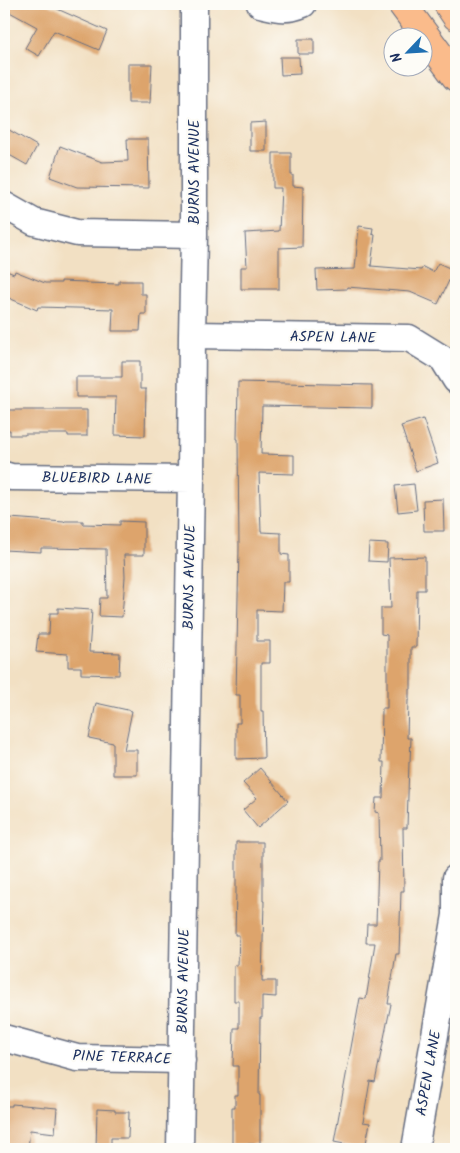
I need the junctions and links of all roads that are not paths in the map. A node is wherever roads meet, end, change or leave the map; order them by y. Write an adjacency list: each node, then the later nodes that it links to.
1 (194, 4): 9 (street, BURNS AVENUE)
2 (260, 4): 3 (street)
3 (303, 4)
4 (402, 4): 7 (main road)
5 (448, 4): 6 (main road)
6 (456, 16)
7 (456, 77)
8 (4, 205): 9 (street)
9 (194, 235): 10 (street, BURNS AVENUE)
10 (192, 335): 11 (street, ASPEN LANE); 13 (street, BURNS AVENUE)
11 (456, 380)
12 (4, 475): 13 (street, BLUEBIRD LANE)
13 (191, 479): 16 (street, BURNS AVENUE)
14 (456, 878): 18 (street, ASPEN LANE)
15 (4, 1038): 16 (street, PINE TERRACE)
16 (182, 1060): 17 (street, BURNS AVENUE)
17 (180, 1149)
18 (415, 1149)

